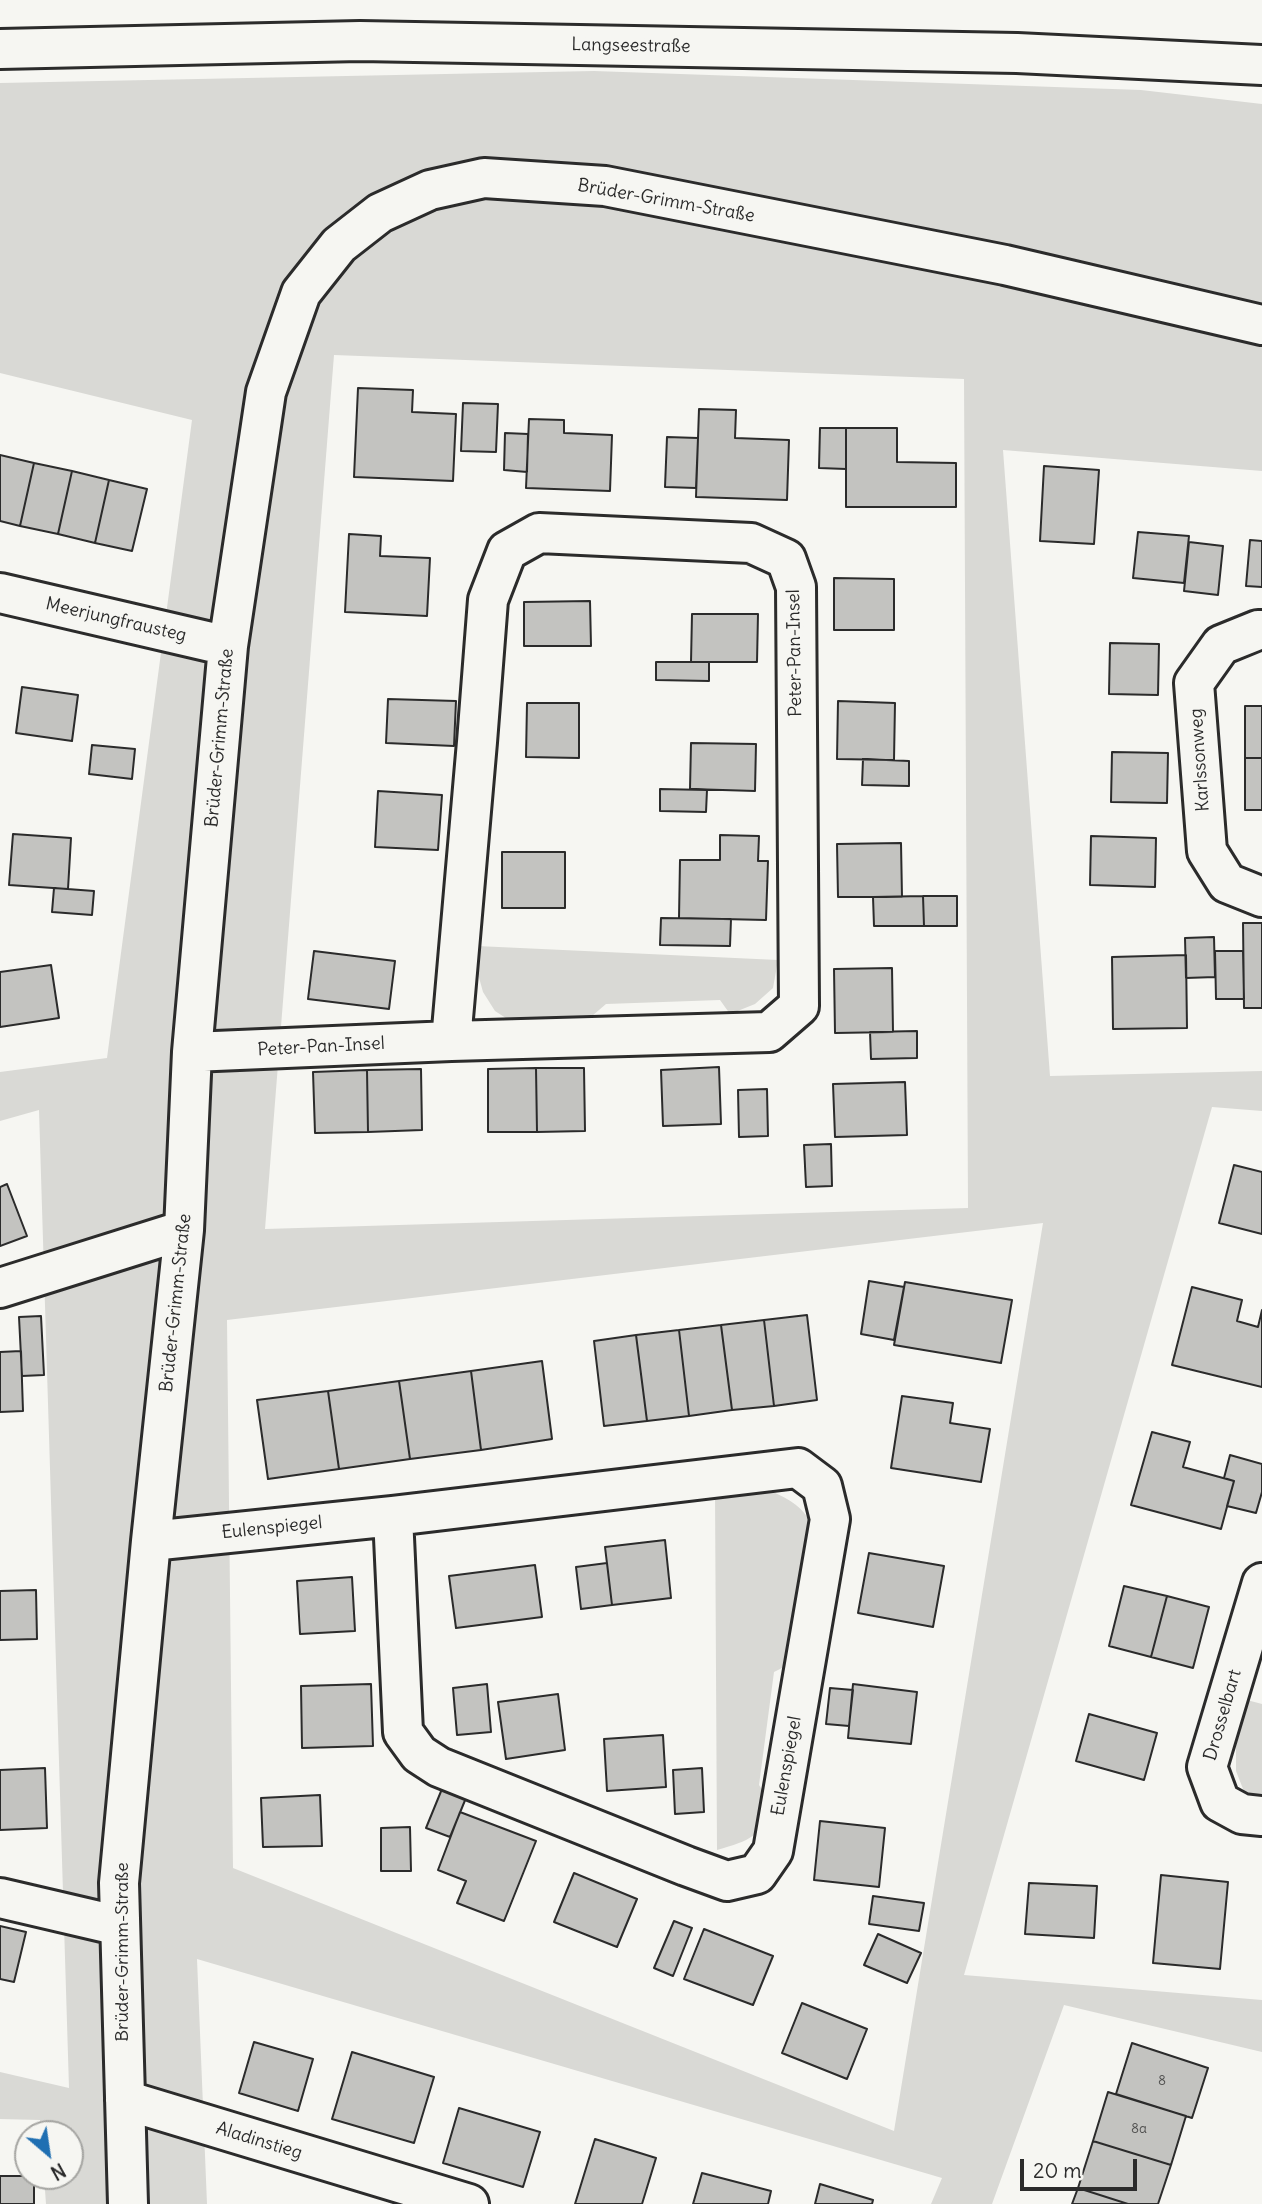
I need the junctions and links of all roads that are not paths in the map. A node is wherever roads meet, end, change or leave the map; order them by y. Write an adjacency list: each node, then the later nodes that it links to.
1 (0, 49): 2 (street, Langseestraße)
2 (1262, 65)
3 (1262, 325): 6 (street, Brüder-Grimm-Straße)
4 (2, 604): 6 (street, Meerjungfrausteg)
5 (1262, 630): 7 (street, Karlssonweg)
6 (228, 646): 9 (street, Brüder-Grimm-Straße)
7 (1262, 897)
8 (451, 1041): 8 (street, Peter-Pan-Insel); 9 (street, Peter-Pan-Insel)
9 (192, 1052): 10 (street, Brüder-Grimm-Straße)
10 (184, 1230): 11 (street); 13 (street, Brüder-Grimm-Straße)
11 (0, 1288)
12 (393, 1516): 12 (street, Eulenspiegel); 13 (street, Eulenspiegel)
13 (151, 1541): 17 (street, Brüder-Grimm-Straße)
14 (1262, 1583): 15 (street, Drosselbart)
15 (1262, 1816)
16 (0, 1898): 17 (street)
17 (120, 1926): 18 (street, Brüder-Grimm-Straße)
18 (125, 2100): 19 (street, Aladinstieg); 20 (street, Brüder-Grimm-Straße)
19 (394, 2193): 21 (street, Aladinstieg)
20 (128, 2204)
21 (469, 2204)

